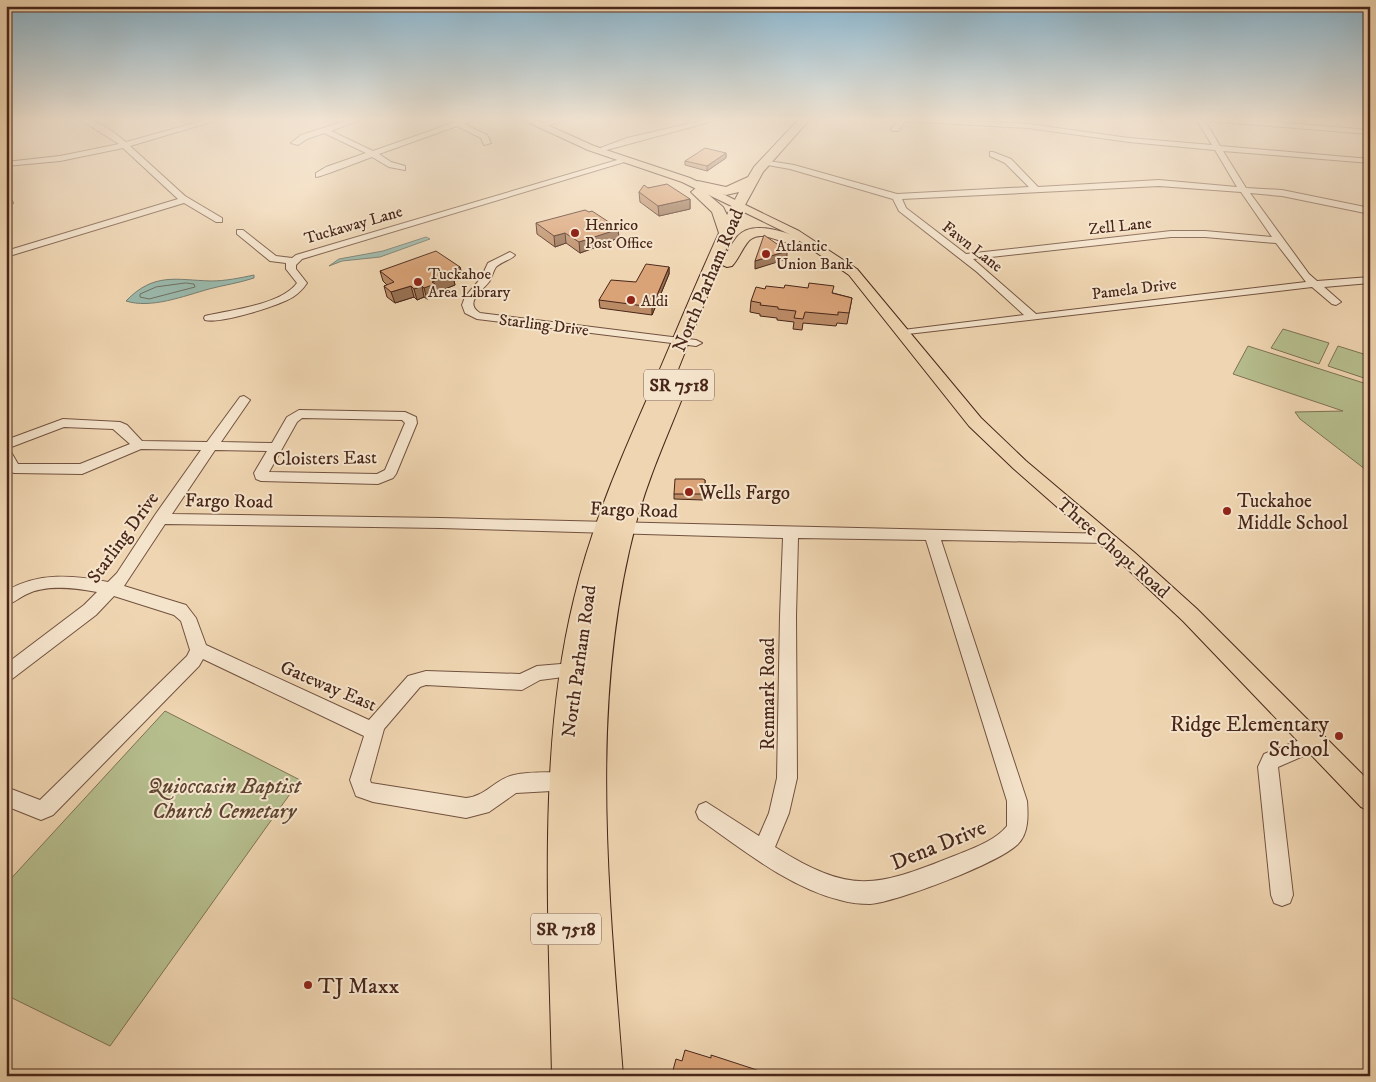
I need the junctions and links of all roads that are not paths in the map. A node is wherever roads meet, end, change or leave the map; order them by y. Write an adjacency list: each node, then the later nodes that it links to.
1 (151, 169): 16 (street)
2 (328, 169): 10 (street)
3 (595, 169): 27 (street, Tuckaway Lane)
4 (653, 169): 12 (main road, Three Chopt Road)
5 (763, 169): 11 (highway, North Parham Road / SR 7518)
6 (767, 169): 17 (highway, North Parham Road / SR 7518)
7 (797, 169): 15 (street)
8 (1016, 169): 13 (street)
9 (1230, 169): 14 (street)
10 (319, 175)
11 (752, 180): 12 (highway); 17 (highway, North Parham Road / SR 7518)
12 (698, 189): 17 (main road, Three Chopt Road); 21 (highway)
13 (1035, 189): 14 (street); 15 (street)
14 (1243, 189): 18 (street); 23 (street)
15 (897, 197): 26 (street, Fawn Lane)
16 (185, 200): 19 (street); 24 (street)
17 (742, 211): 21 (highway, North Parham Road / SR 7518); 22 (main road, Three Chopt Road); 28 (highway, North Parham Road / SR 7518); 31 (main road, Three Chopt Road)
18 (1370, 211)
19 (220, 220)
20 (240, 232): 27 (street)
21 (726, 233): 36 (highway, North Parham Road / SR 7518)
22 (793, 240): 28 (highway); 31 (main road, Three Chopt Road)
23 (1279, 240): 26 (street, Zell Lane); 30 (street)
24 (6, 254)
25 (510, 255): 36 (street, Starling Drive)
26 (965, 257): 34 (street, Fawn Lane)
27 (292, 261): 33 (street, Tuckaway Lane)
28 (727, 263): 36 (highway, North Parham Road / SR 7518)
29 (1370, 280): 30 (street, Pamela Drive)
30 (1314, 284): 32 (street); 34 (street, Pamela Drive)
31 (866, 289): 35 (main road, Three Chopt Road)
32 (1336, 302)
33 (245, 310)
34 (1033, 317): 35 (street, Pamela Drive)
35 (903, 333): 47 (main road, Three Chopt Road)
36 (688, 342): 44 (highway, North Parham Road / SR 7518)
37 (244, 400): 40 (street, Starling Drive)
38 (6, 445): 39 (street)
39 (139, 445): 40 (street, Cloisters East); 42 (street)
40 (210, 446): 41 (street, Cloisters East); 43 (street, Starling Drive)
41 (275, 447): 41 (street, Cloisters East)
42 (6, 454)
43 (160, 519): 44 (street, Fargo Road); 48 (street, Starling Drive)
44 (614, 528): 45 (street, Fargo Road); 51 (highway, North Parham Road / SR 7518); 55 (highway, North Parham Road / SR 7518)
45 (791, 533): 46 (street, Fargo Road); 59 (street, Renmark Road)
46 (932, 535): 47 (street, Fargo Road); 59 (street, Dena Drive)
47 (1106, 538): 54 (main road, Three Chopt Road)
48 (113, 588): 49 (street); 50 (street); 52 (street, Starling Drive)
49 (6, 599)
50 (199, 650): 53 (street, Gateway East); 56 (street)
51 (573, 670): 53 (street, Gateway East); 55 (highway, North Parham Road / SR 7518)
52 (6, 674)
53 (373, 731): 55 (street)
54 (1316, 742): 57 (main road, Three Chopt Road); 60 (street)
55 (577, 781): 61 (highway, North Parham Road / SR 7518); 62 (highway, North Parham Road / SR 7518)
56 (6, 796)
57 (1370, 799)
58 (706, 812): 59 (street, Dena Drive)
59 (763, 851)
60 (1282, 895)
61 (571, 1076)
62 (604, 1076)

